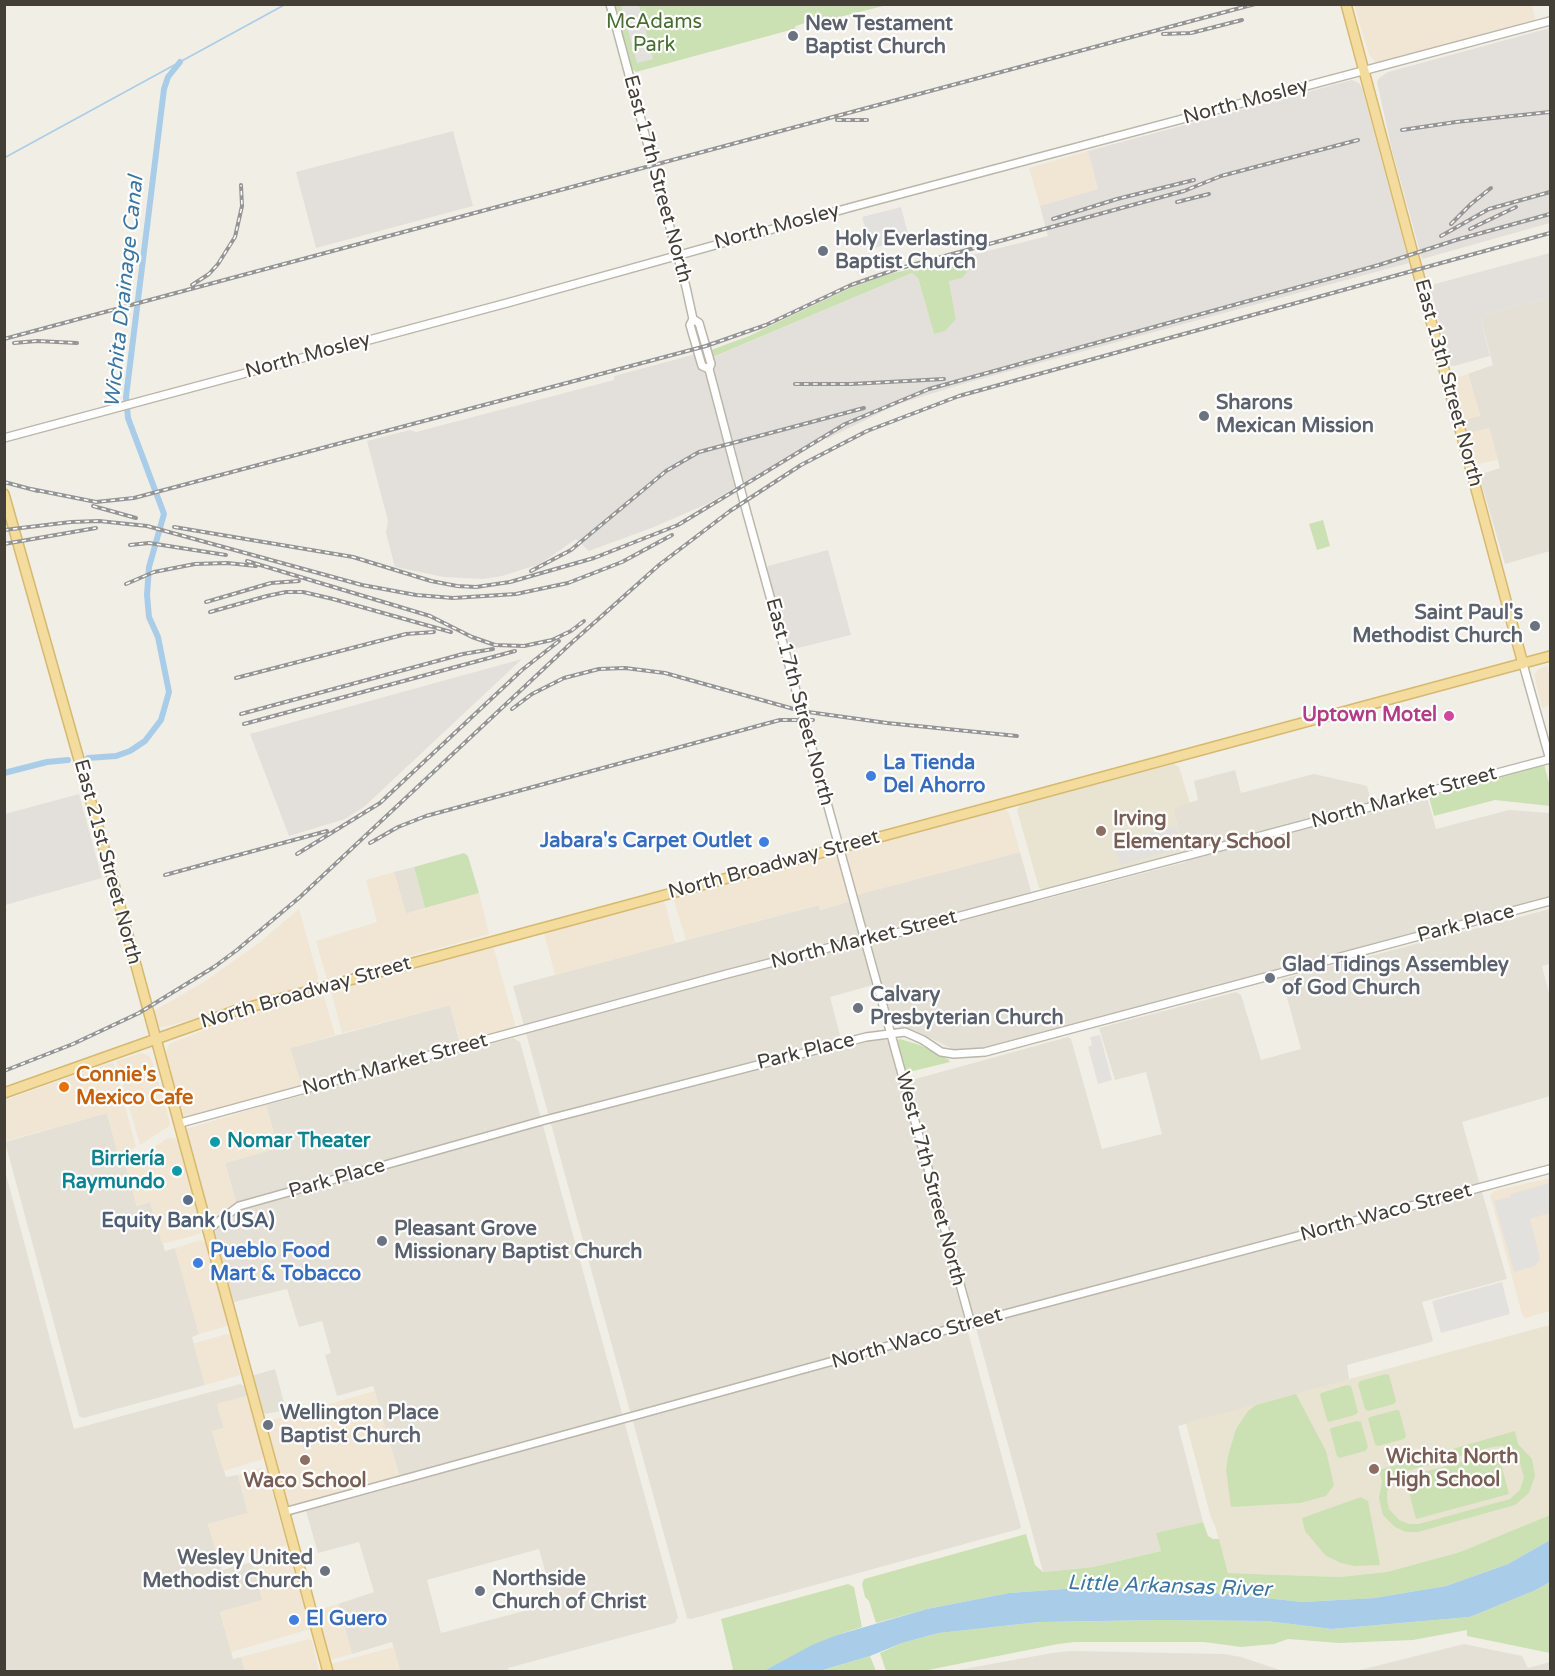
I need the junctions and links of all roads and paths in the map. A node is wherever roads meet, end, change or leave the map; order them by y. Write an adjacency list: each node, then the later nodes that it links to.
1 (610, 4): 5 (street, East 17th Street North)
2 (1346, 4): 4 (main road, East 13th Street North)
3 (1551, 21): 4 (street, North Mosley)
4 (1364, 71): 5 (street, North Mosley); 9 (main road, East 13th Street North)
5 (678, 255): 6 (street, North Mosley); 11 (street, East 17th Street North)
6 (4, 438)
7 (4, 494): 15 (main road, East 21st Street North)
8 (1551, 656): 9 (main road, North Broadway Street)
9 (1523, 664): 10 (street, East 13th Street North); 11 (main road, North Broadway Street)
10 (1550, 759): 13 (street, North Market Street)
11 (839, 847): 13 (street, East 17th Street North); 15 (main road, North Broadway Street)
12 (1551, 901): 14 (street, Park Place)
13 (864, 939): 14 (street, East 17th Street North); 17 (street, North Market Street)
14 (890, 1034): 19 (street, Park Place); 20 (street, West 17th Street North)
15 (154, 1039): 16 (main road, North Broadway Street); 17 (main road, East 21st Street North)
16 (4, 1093)
17 (180, 1125): 19 (main road, East 21st Street North)
18 (1551, 1169): 20 (street, North Waco Street)
19 (207, 1230): 21 (main road, East 21st Street North)
20 (970, 1324): 21 (street, North Waco Street)
21 (284, 1512): 22 (main road, East 21st Street North)
22 (328, 1671)

